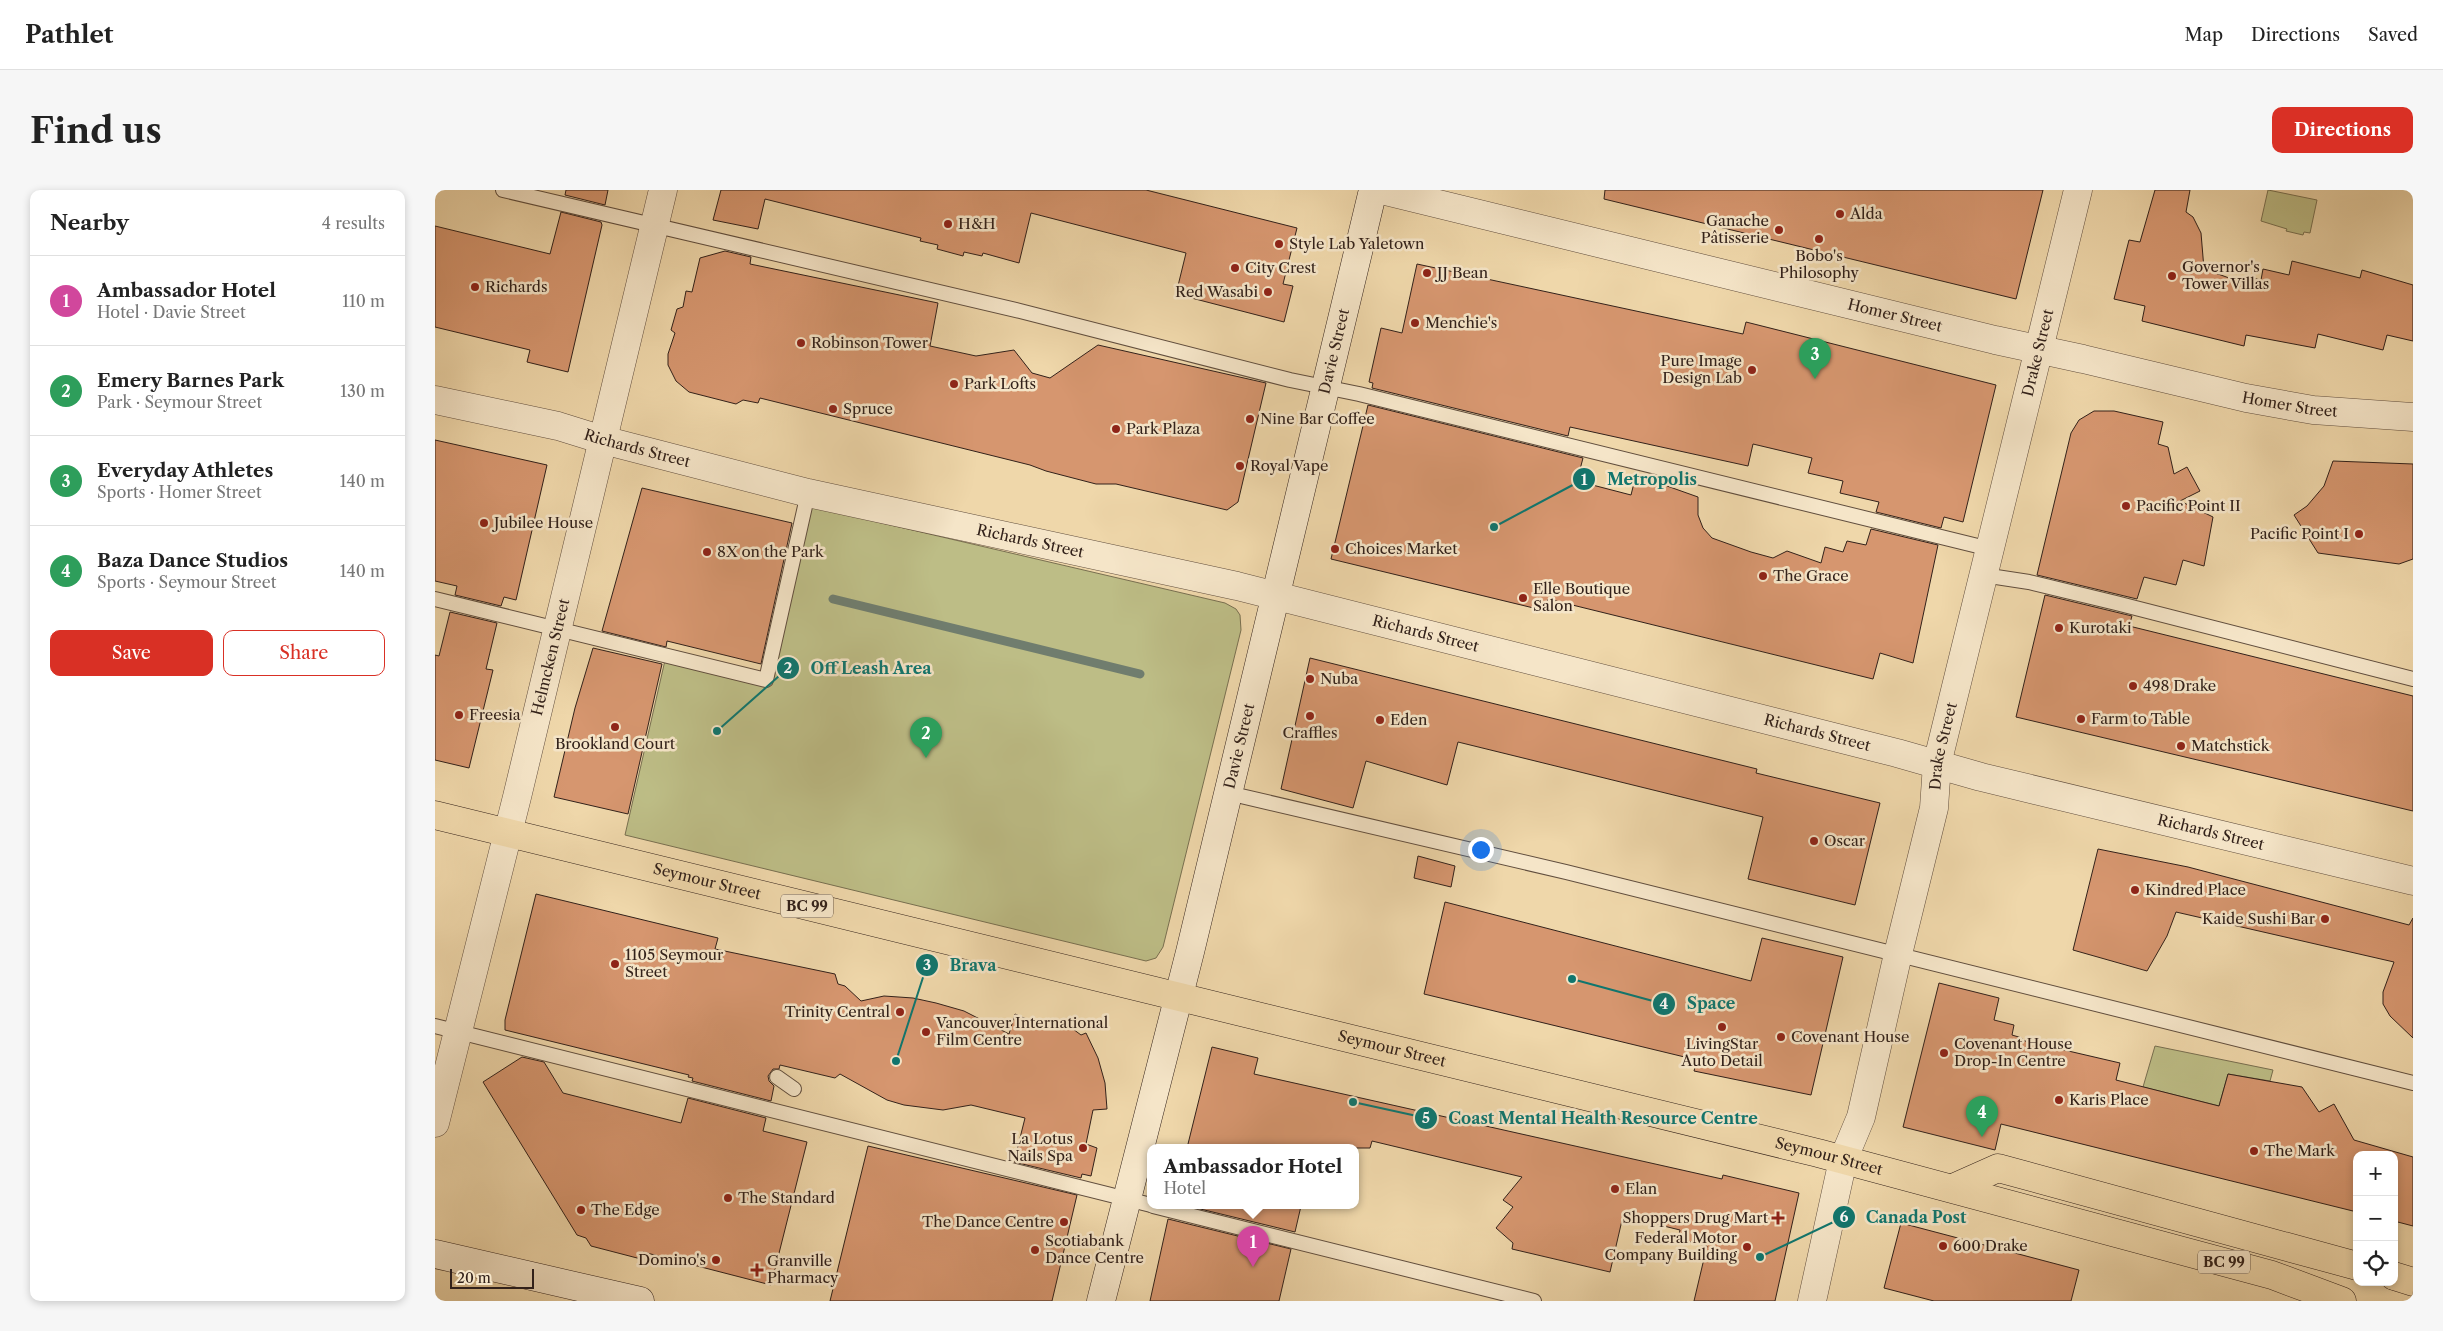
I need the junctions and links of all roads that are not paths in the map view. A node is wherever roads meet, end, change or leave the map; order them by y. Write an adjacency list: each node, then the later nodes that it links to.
1 (503, 190): 6 (lane)
2 (663, 190): 6 (street, Helmcken Street)
3 (1373, 190): 8 (street, Davie Street)
4 (1381, 190): 7 (street, Homer Street)
5 (2079, 190): 7 (street, Drake Street)
6 (655, 224): 8 (lane); 11 (street, Helmcken Street)
7 (2038, 350): 10 (street, Homer Street); 13 (street, Drake Street)
8 (1327, 388): 13 (lane); 14 (street, Davie Street)
9 (435, 400): 11 (street, Richards Street)
10 (2413, 417)
11 (603, 440): 12 (street, Richards Street); 16 (street, Helmcken Street)
12 (808, 493): 14 (street, Richards Street); 16 (lane)
13 (1987, 562): 17 (lane); 18 (street, Drake Street)
14 (1276, 596): 18 (street, Richards Street); 19 (street, Davie Street)
15 (435, 599): 16 (lane)
16 (557, 630): 21 (street, Helmcken Street)
17 (2413, 678)
18 (1937, 764): 22 (street, Richards Street); 23 (street, Drake Street)
19 (1228, 793): 23 (lane); 24 (street, Davie Street)
20 (435, 815): 21 (highway, Seymour Street / BC 99)
21 (508, 833): 24 (highway, Seymour Street / BC 99); 25 (street, Helmcken Street)
22 (2413, 881)
23 (1898, 954): 27 (lane); 31 (street, Drake Street)
24 (1179, 997): 30 (street, Davie Street); 31 (highway, Seymour Street / BC 99)
25 (446, 1028): 29 (street, Helmcken Street); 34 (lane)
26 (777, 1077): 28 (lane)
27 (2413, 1083)
28 (794, 1089)
29 (435, 1123)
30 (1154, 1144)
31 (1843, 1160): 33 (highway, Seymour Street / BC 99); 43 (street, Drake Street)
32 (1147, 1185): 34 (street, Davie Street)
33 (1953, 1188): 37 (highway); 44 (highway, Seymour Street / BC 99)
34 (1144, 1203): 41 (street, Davie Street)
35 (1168, 1209): 42 (lane)
36 (435, 1254): 40 (street)
37 (2353, 1265)
38 (2398, 1277): 39 (highway)
39 (2413, 1282)
40 (640, 1301)
41 (1101, 1301)
42 (1534, 1301)
43 (1812, 1301)
44 (2343, 1301)

